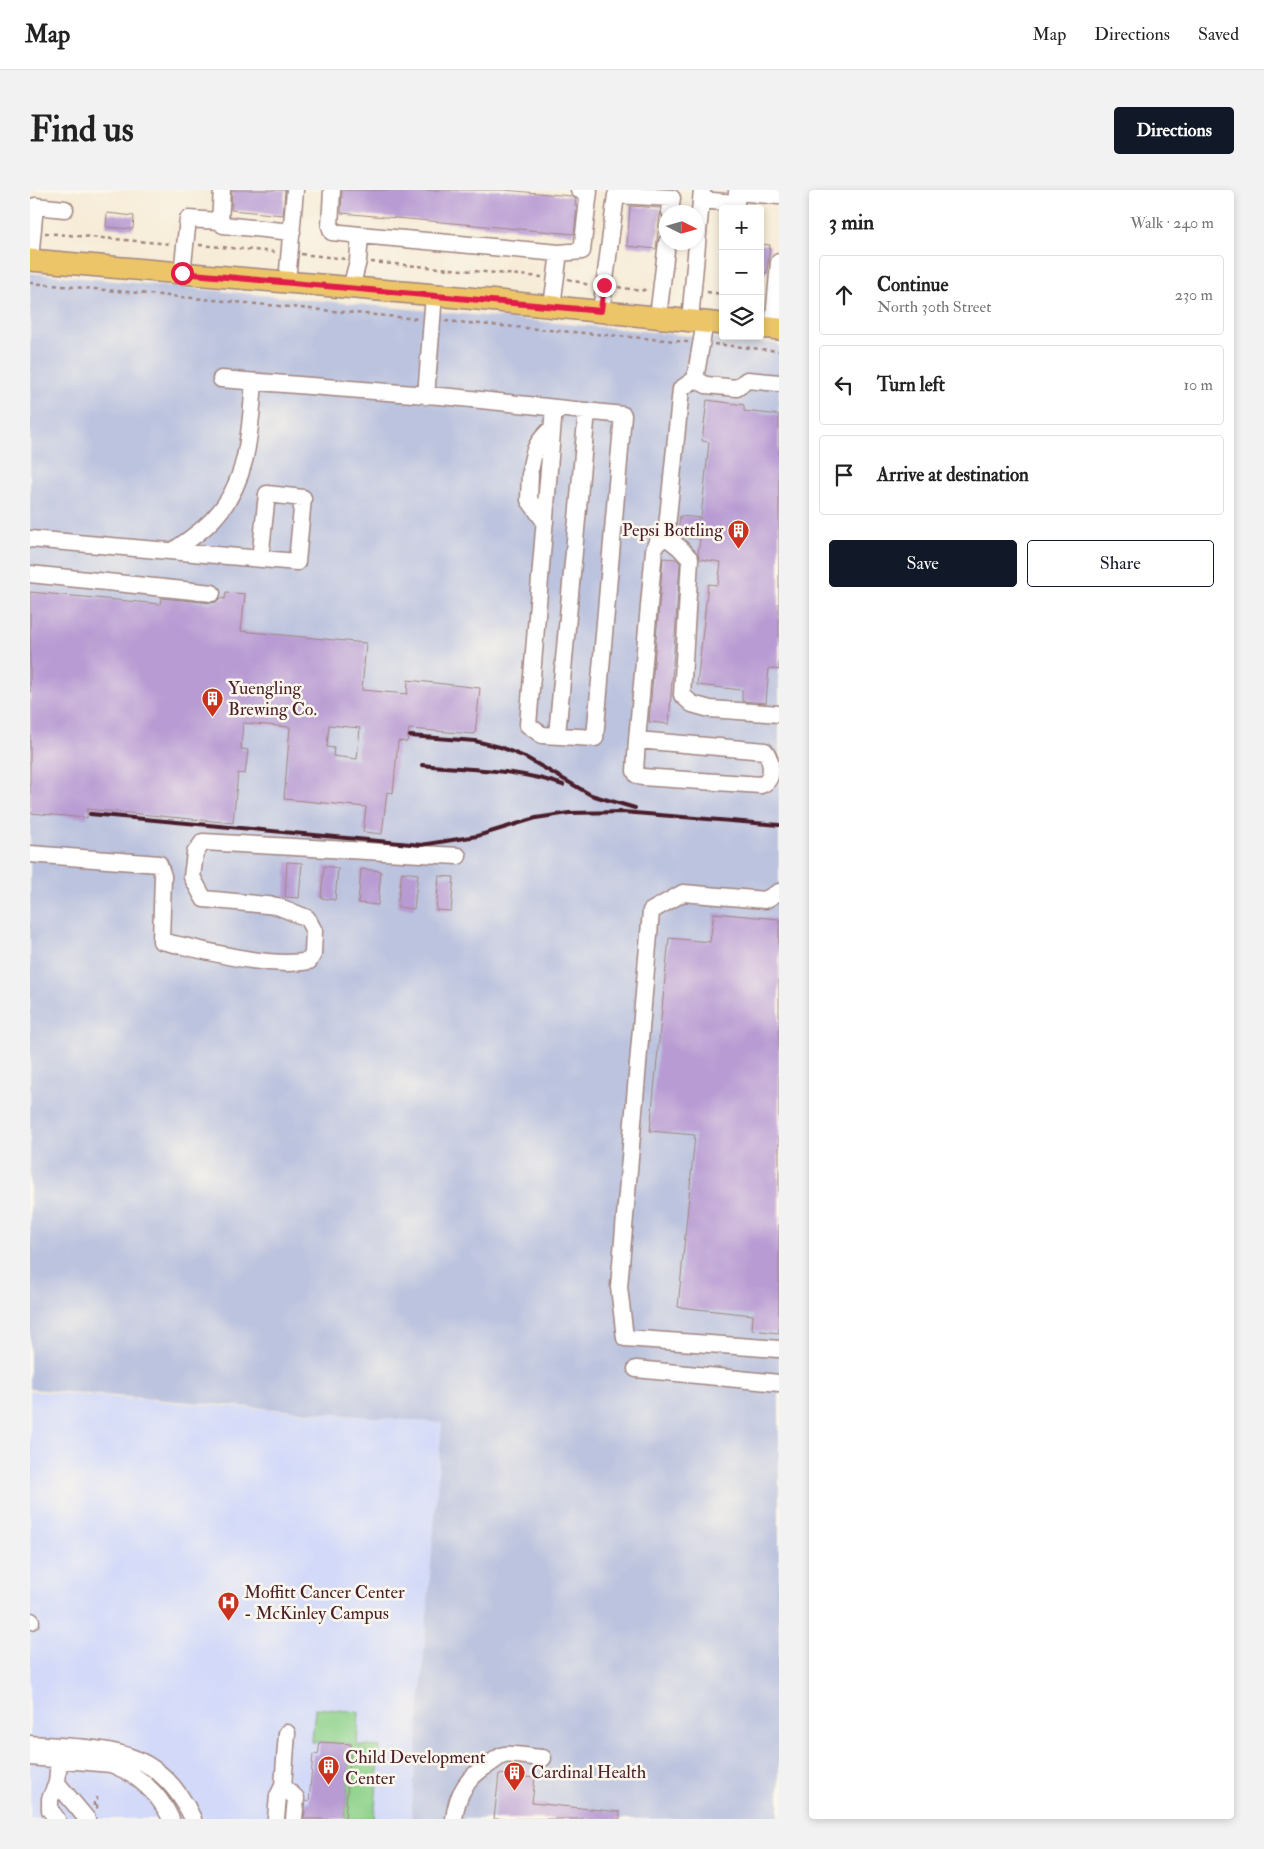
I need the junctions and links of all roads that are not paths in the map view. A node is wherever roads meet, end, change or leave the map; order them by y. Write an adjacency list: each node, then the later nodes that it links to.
1 (222, 190): 11 (street)
2 (295, 190): 12 (street)
3 (332, 190): 13 (street)
4 (579, 190): 15 (street)
5 (737, 191): 6 (street); 7 (street)
6 (702, 195): 25 (street)
7 (779, 196)
8 (671, 205): 23 (street)
9 (32, 206): 10 (street); 16 (street)
10 (65, 209)
11 (220, 221): 12 (street); 18 (street)
12 (292, 232): 19 (street)
13 (360, 235): 15 (street); 20 (street)
14 (666, 250): 24 (street)
15 (559, 253): 22 (street)
16 (30, 260): 18 (main road)
17 (779, 262): 26 (street)
18 (182, 273): 19 (main road)
19 (287, 282): 20 (main road)
20 (351, 288): 21 (main road)
21 (434, 295): 22 (main road); 31 (street)
22 (552, 306): 23 (main road)
23 (601, 311): 24 (main road)
24 (658, 317): 25 (main road)
25 (706, 322): 27 (street)
26 (771, 328)
27 (695, 378): 30 (street); 36 (street)
28 (221, 379): 29 (street)
29 (254, 382): 31 (street); 38 (street)
30 (779, 383)
31 (426, 396): 32 (street)
32 (554, 408): 33 (street); 34 (street)
33 (587, 411): 43 (street); 43 (street)
34 (552, 428): 35 (street); 35 (street)
35 (545, 522): 43 (street)
36 (666, 537): 42 (street); 44 (street)
37 (30, 539): 38 (street)
38 (172, 552): 39 (street)
39 (260, 559)
40 (30, 574): 41 (street)
41 (212, 593)
42 (779, 714)
43 (557, 735)
44 (637, 740): 44 (street)
45 (30, 854): 46 (street)
46 (458, 856)
47 (779, 892): 48 (street)
48 (779, 1349)
49 (636, 1369): 50 (street)
50 (779, 1383)
51 (287, 1733): 57 (street)
52 (30, 1744): 53 (street)
53 (59, 1753): 54 (street); 56 (street); 60 (street); 61 (street)
54 (30, 1757)
55 (543, 1758): 64 (street)
56 (57, 1783): 58 (street); 59 (street)
57 (283, 1786): 62 (street); 63 (street)
58 (57, 1819)
59 (87, 1819)
60 (171, 1819)
61 (193, 1819)
62 (276, 1819)
63 (294, 1819)
64 (454, 1819)

